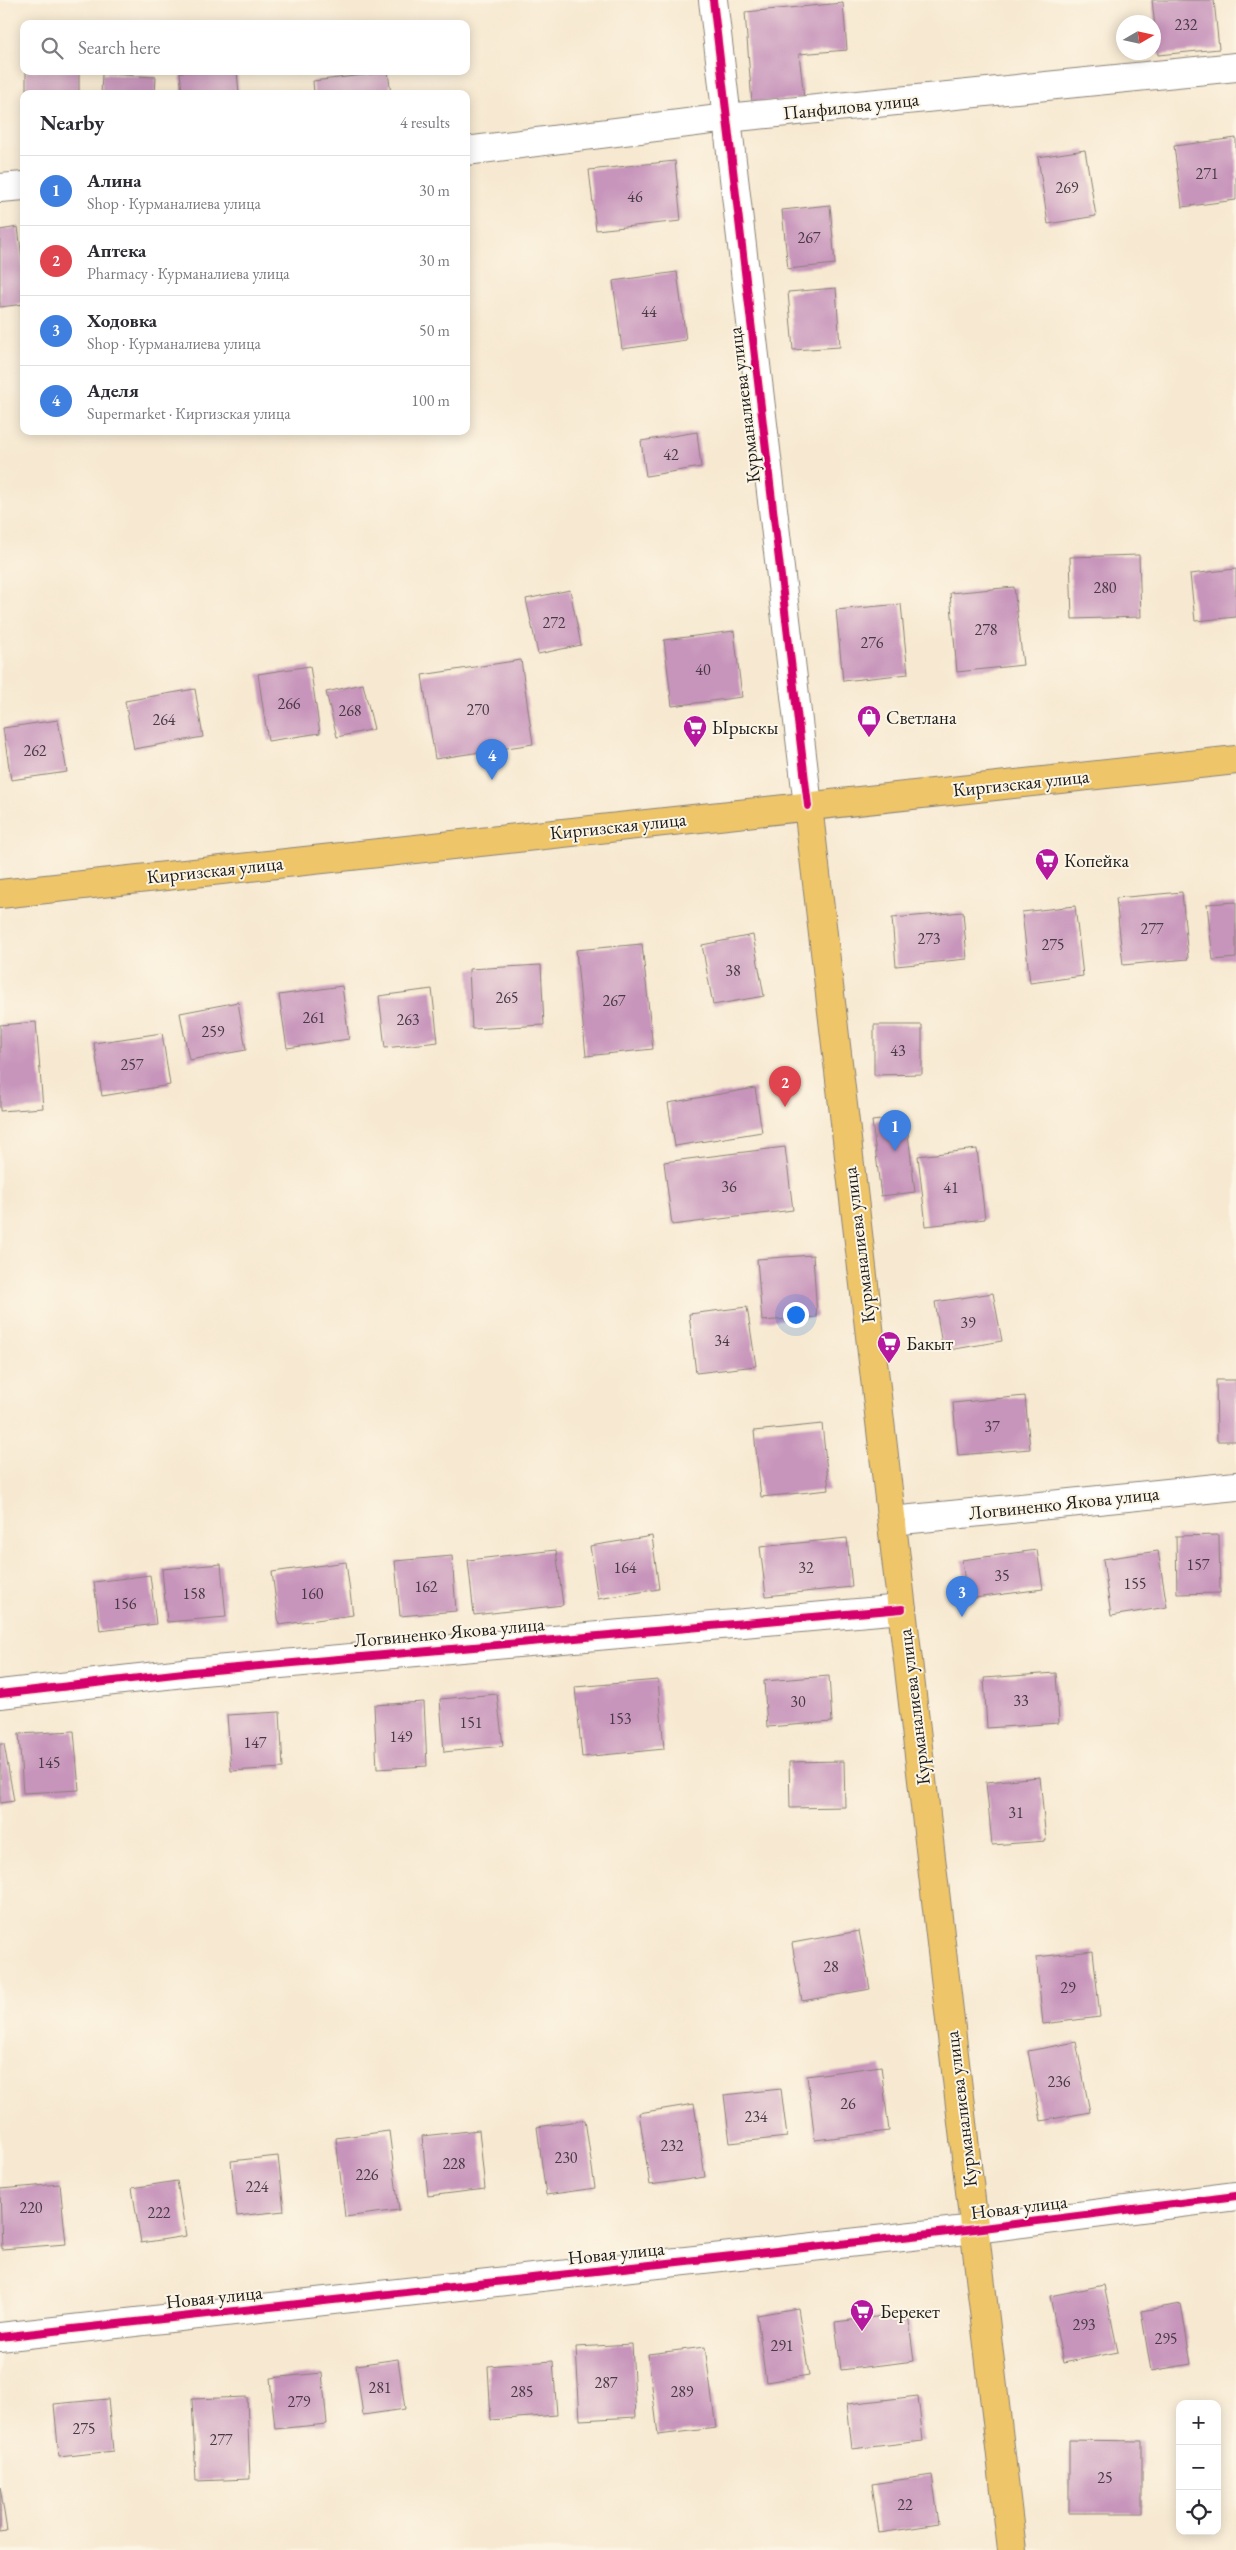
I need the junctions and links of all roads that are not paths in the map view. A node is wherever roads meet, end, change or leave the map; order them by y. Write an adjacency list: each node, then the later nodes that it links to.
1 (713, 0): 3 (street, Курманалиева улица)
2 (1236, 67): 3 (street, Панфилова улица)
3 (727, 118): 4 (street, Панфилова улица); 8 (street, Курманалиева улица)
4 (470, 150)
5 (20, 186): 6 (street)
6 (0, 188)
7 (1236, 760): 8 (main road, Киргизская улица)
8 (808, 806): 9 (main road, Киргизская улица); 11 (main road, Курманалиева улица)
9 (0, 894)
10 (1236, 1486): 11 (street, Логвиненко Якова улица)
11 (892, 1521): 12 (main road, Курманалиева улица)
12 (902, 1609): 13 (street, Логвиненко Якова улица); 15 (main road, Курманалиева улица)
13 (0, 1694)
14 (1236, 2196): 15 (street, Новая улица)
15 (975, 2229): 16 (street, Новая улица); 17 (main road, Курманалиева улица)
16 (0, 2338)
17 (1012, 2550)

